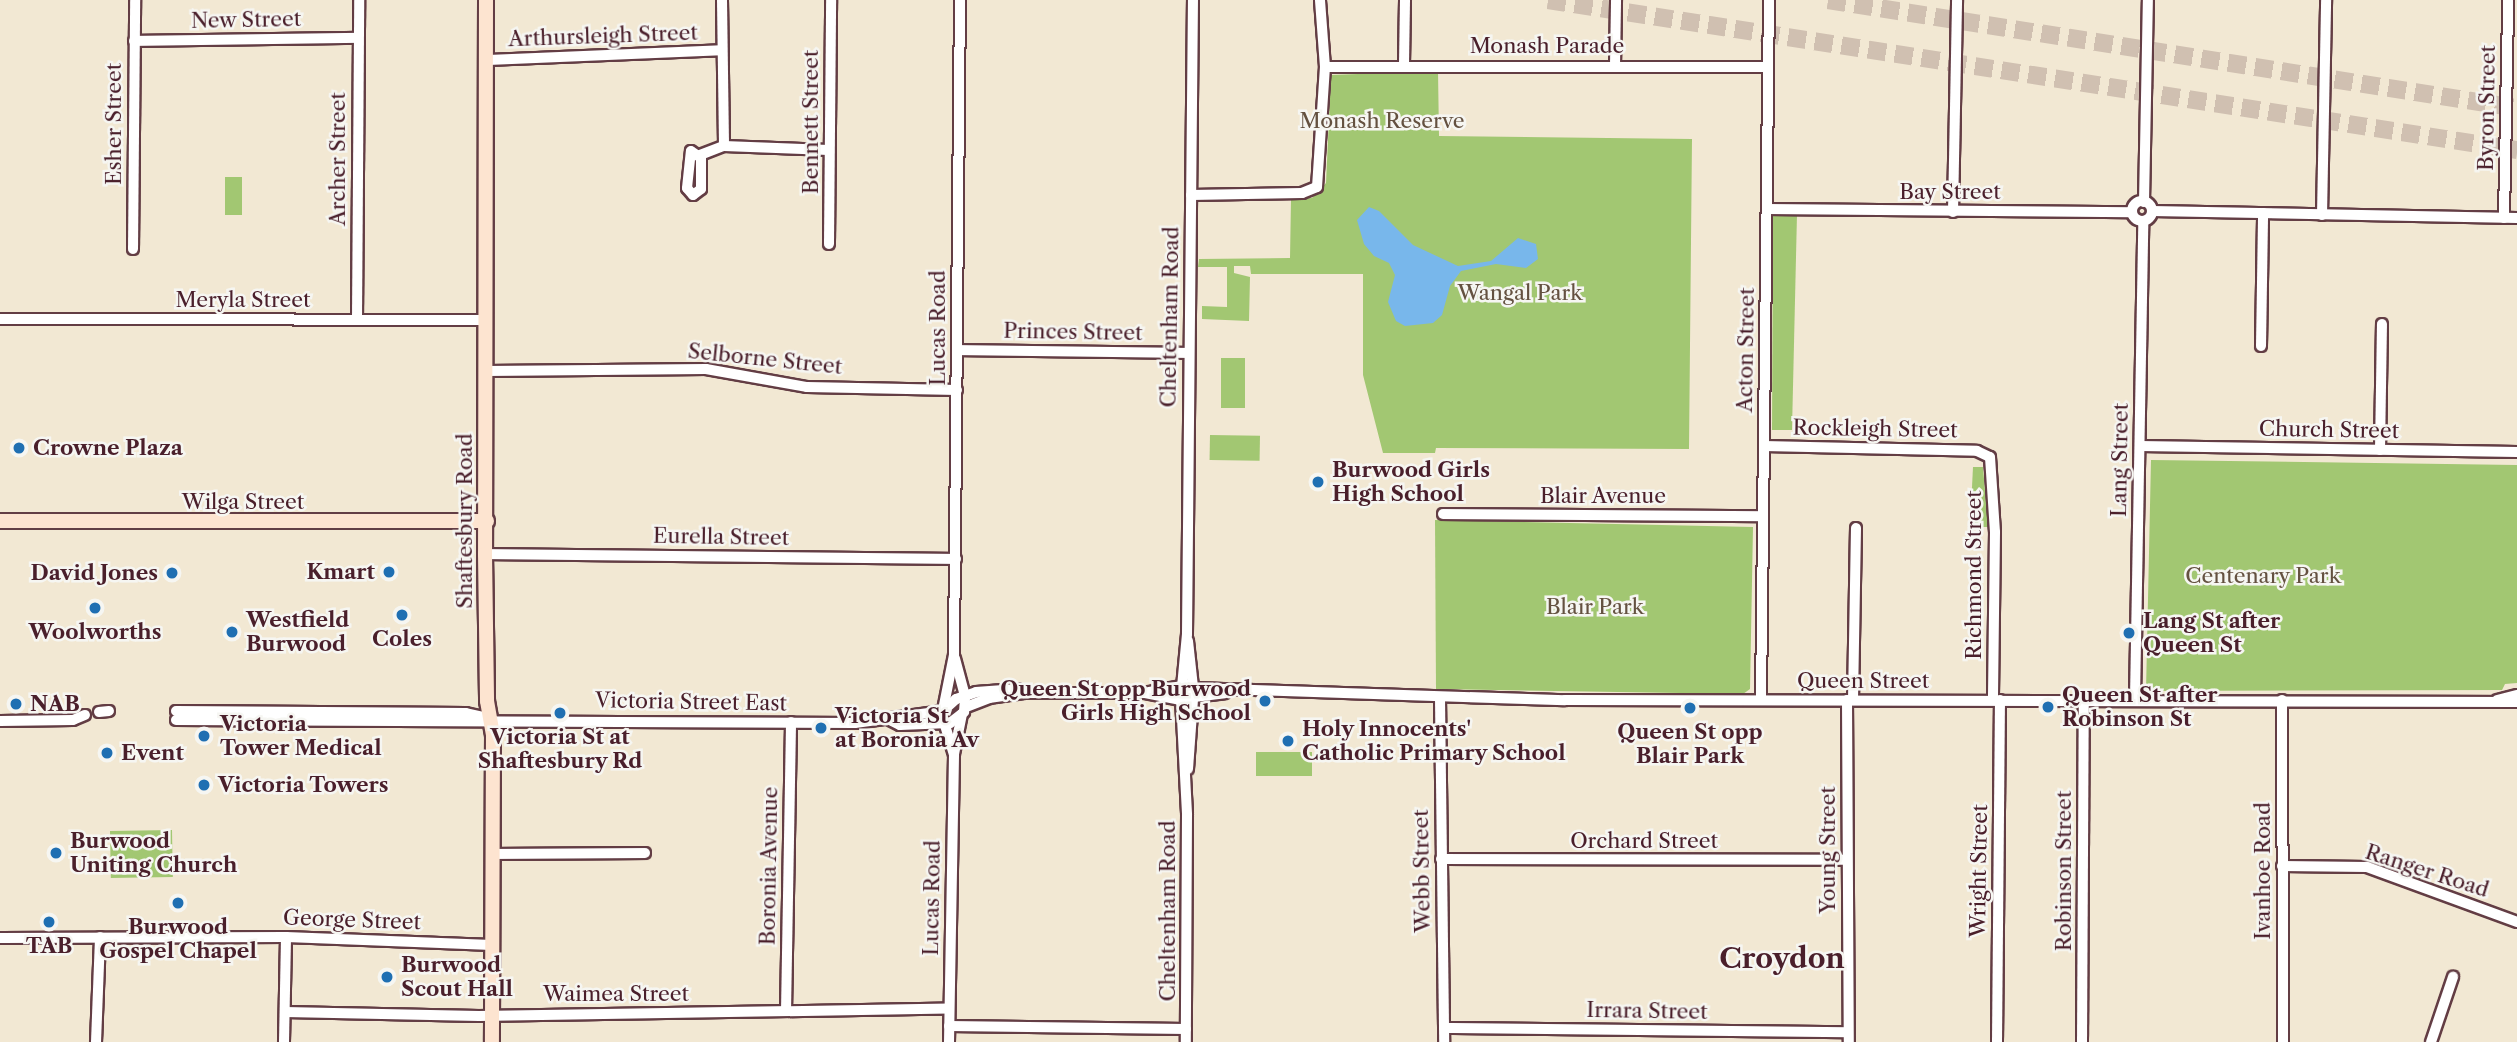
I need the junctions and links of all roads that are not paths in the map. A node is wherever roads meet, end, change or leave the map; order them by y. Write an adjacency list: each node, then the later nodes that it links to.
1 (135, 0): 17 (street, Esher Street)
2 (359, 0): 16 (street, Archer Street)
3 (486, 0): 19 (main road, Shaftesbury Road)
4 (722, 0): 18 (street)
5 (831, 0): 25 (street, Bennett Street)
6 (960, 0): 45 (street, Lucas Road)
7 (1193, 0): 27 (street, Cheltenham Road)
8 (1320, 0): 22 (street)
9 (1405, 0): 20 (street)
10 (1616, 0): 21 (street)
11 (1769, 0): 23 (street, Acton Street)
12 (1957, 0): 31 (street)
13 (2148, 0): 28 (street)
14 (2326, 0): 34 (street)
15 (2508, 0): 35 (street, Byron Street)
16 (358, 38): 17 (street, New Street); 41 (street, Archer Street)
17 (134, 41): 39 (street, Esher Street)
18 (722, 50): 19 (street, Arthursleigh Street); 24 (street)
19 (486, 60): 42 (main road, Shaftesbury Road)
20 (1404, 64): 21 (street, Monash Parade); 22 (street, Monash Parade)
21 (1615, 66): 23 (street, Monash Parade)
22 (1325, 67): 27 (street)
23 (1768, 67): 29 (street, Acton Street)
24 (724, 146): 25 (street); 26 (street)
25 (829, 150): 38 (street, Bennett Street)
26 (700, 155)
27 (1191, 195): 46 (street, Cheltenham Road)
28 (2144, 202): 30 (street); 32 (street)
29 (1766, 209): 31 (street, Bay Street); 49 (street, Acton Street)
30 (2152, 211): 33 (street); 37 (street)
31 (1953, 212): 32 (street, Bay Street)
32 (2132, 212): 37 (street)
33 (2263, 213): 34 (street); 44 (street)
34 (2322, 215): 35 (street)
35 (2504, 218): 36 (street)
36 (2517, 218)
37 (2143, 221): 50 (street, Lang Street)
38 (830, 244)
39 (133, 249)
40 (0, 318): 41 (street, Meryla Street)
41 (356, 319): 42 (street, Meryla Street)
42 (486, 320): 47 (main road, Shaftesbury Road)
43 (2382, 324): 51 (street)
44 (2261, 346)
45 (957, 350): 46 (street, Princes Street); 48 (street, Lucas Road)
46 (1188, 353): 62 (street, Cheltenham Road)
47 (486, 371): 48 (street, Selborne Street); 57 (main road, Shaftesbury Road)
48 (957, 390): 60 (street, Lucas Road)
49 (1764, 446): 53 (street, Rockleigh Street); 55 (street, Acton Street)
50 (2140, 446): 51 (street, Church Street); 65 (street, Lang Street)
51 (2380, 450): 52 (street, Church Street)
52 (2517, 452)
53 (1985, 453): 69 (street, Richmond Street)
54 (1443, 514): 55 (street, Blair Avenue)
55 (1763, 516): 67 (street, Acton Street)
56 (0, 521): 57 (main road, Wilga Street)
57 (487, 521): 59 (main road, Shaftesbury Road)
58 (1856, 528): 68 (street, Young Street)
59 (485, 554): 60 (street, Eurella Street); 77 (main road, Shaftesbury Road)
60 (956, 559): 61 (street, Lucas Road)
61 (954, 655): 73 (street, Lucas Road); 74 (street, Lucas Road)
62 (1187, 693): 64 (street, Queen Street); 73 (street, Queen Street); 100 (street, Cheltenham Road)
63 (2517, 695): 66 (street, Queen Street)
64 (1440, 699): 67 (street, Queen Street); 85 (street, Webb Street)
65 (2135, 699): 70 (street, Queen Street); 71 (street, Queen Street)
66 (2497, 699): 71 (street, Queen Street); 72 (street, Queen Street)
67 (1761, 700): 68 (street, Queen Street)
68 (1850, 700): 69 (street, Queen Street); 86 (street, Young Street)
69 (1996, 700): 70 (street, Queen Street); 108 (street, Wright Street)
70 (2084, 700): 109 (street, Robinson Street)
71 (2282, 700): 87 (street, Ivanhoe Road)
72 (2517, 702)
73 (964, 704): 74 (street); 81 (street, Victoria Street East); 82 (street, Lucas Road)
74 (943, 710): 78 (street, Victoria Street East); 81 (street, Lucas Road)
75 (85, 715): 79 (street)
76 (176, 716): 77 (street, Victoria Street East)
77 (491, 719): 80 (street, Victoria Street East); 84 (main road, Shaftesbury Road)
78 (890, 720): 80 (street, Victoria Street East); 81 (street, Victoria Street East)
79 (0, 721)
80 (791, 722): 95 (street, Boronia Avenue)
81 (944, 722): 82 (street, Lucas Road)
82 (954, 754): 94 (street, Lucas Road)
83 (645, 853): 84 (street)
84 (493, 854): 92 (main road, Shaftesbury Road)
85 (1441, 859): 86 (street, Orchard Street); 99 (street, Webb Street)
86 (1847, 860): 101 (street, Young Street)
87 (2282, 866): 88 (street, Ranger Road); 110 (street, Ivanhoe Road)
88 (2517, 922)
89 (100, 937): 90 (street, George Street); 91 (street, George Street); 102 (street)
90 (286, 937): 92 (street, George Street); 96 (street)
91 (0, 938)
92 (492, 945): 97 (main road, Shaftesbury Road)
93 (2453, 977): 111 (street)
94 (949, 1009): 95 (street, Waimea Street); 98 (street, Lucas Road)
95 (786, 1011): 97 (street, Waimea Street)
96 (285, 1012): 97 (street, Waimea Street); 103 (street)
97 (492, 1015): 104 (main road, Shaftesbury Road)
98 (949, 1026): 100 (street); 105 (street, Lucas Road)
99 (1444, 1028): 101 (street, Irrara Street); 107 (street, Webb Street)
100 (1186, 1029): 106 (street, Cheltenham Road)
101 (1849, 1037)
102 (96, 1042)
103 (284, 1042)
104 (492, 1042)
105 (949, 1042)
106 (1186, 1042)
107 (1444, 1042)
108 (1997, 1042)
109 (2082, 1042)
110 (2283, 1042)
111 (2431, 1042)

